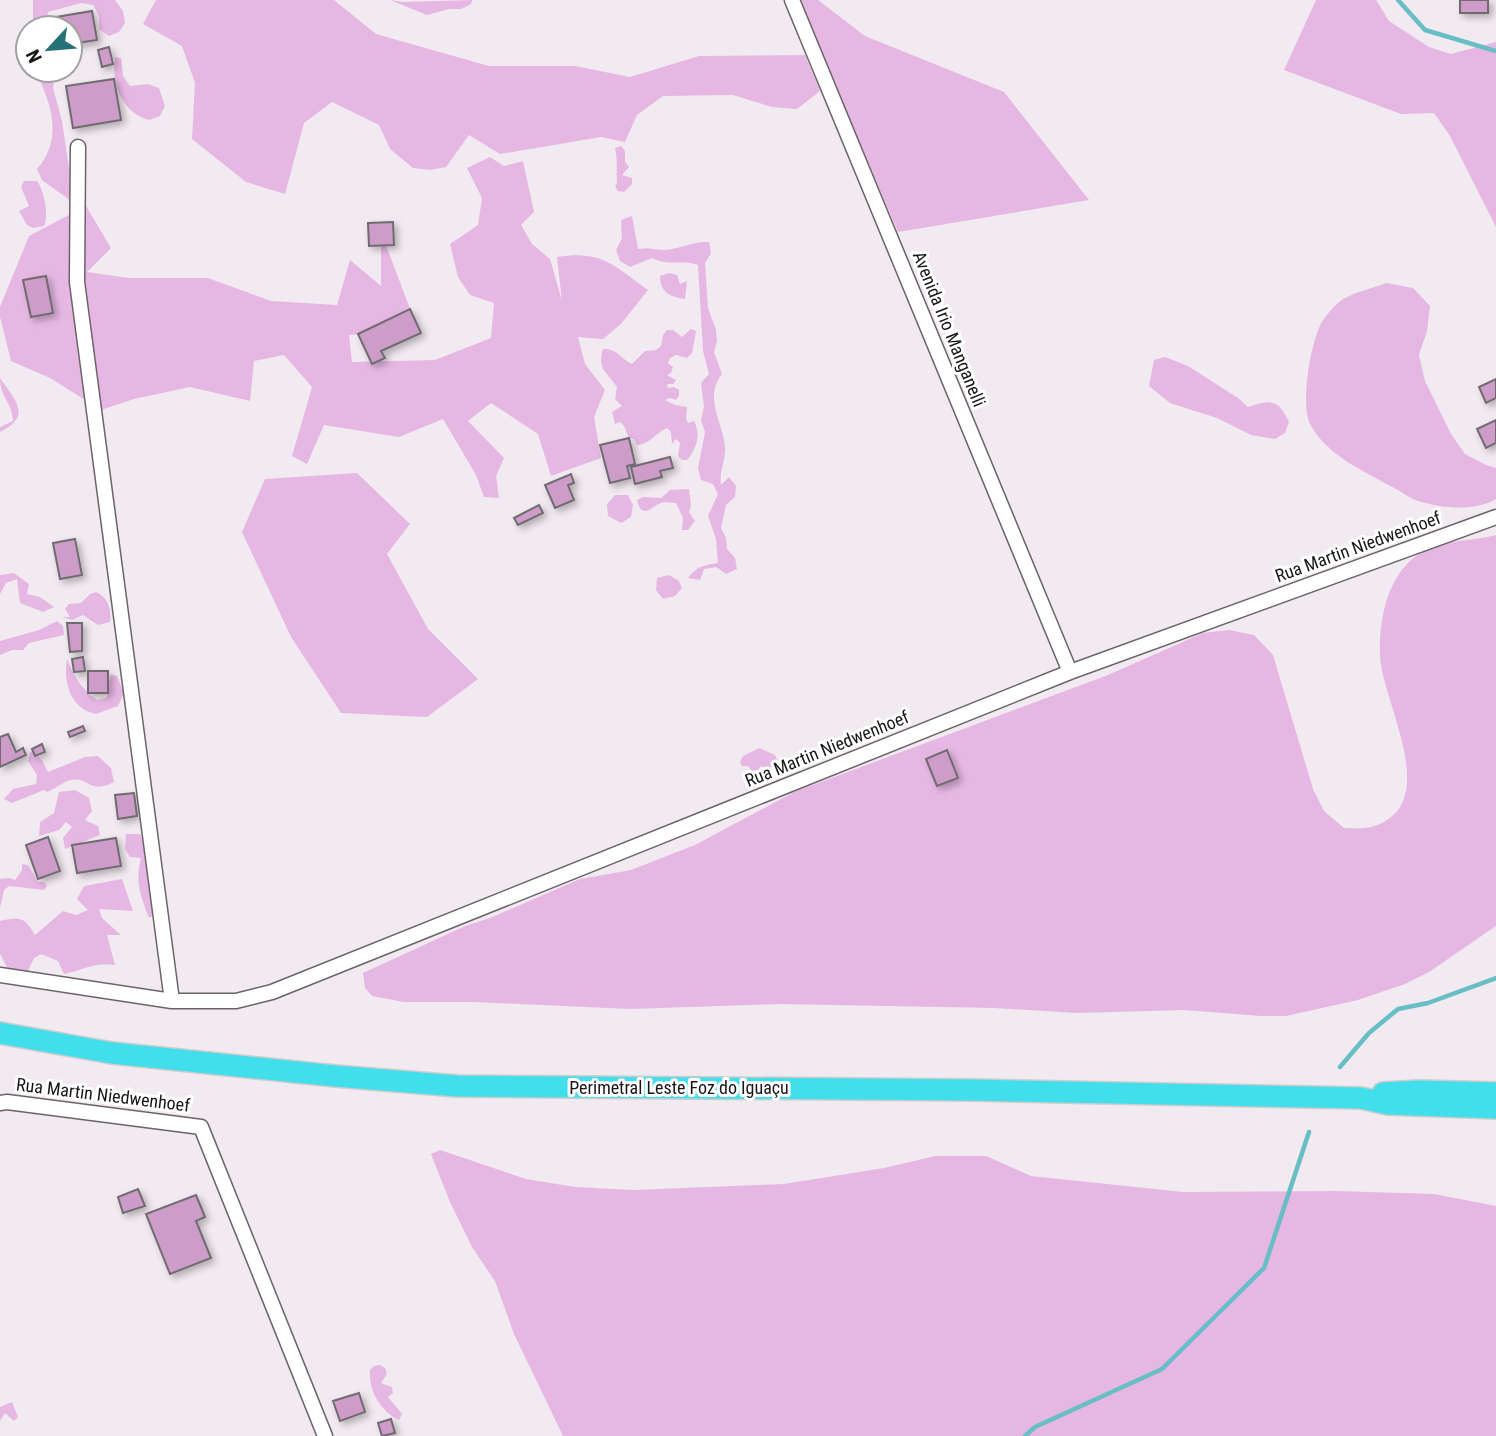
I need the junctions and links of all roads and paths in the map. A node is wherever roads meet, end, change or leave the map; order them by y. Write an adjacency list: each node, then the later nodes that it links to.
1 (792, 0): 4 (street, Avenida Irio Manganelli)
2 (78, 147): 6 (street)
3 (1496, 517): 4 (street, Rua Martin Niedwenhoef)
4 (1070, 672): 6 (street, Rua Martin Niedwenhoef)
5 (0, 975): 6 (street, Rua Martin Niedwenhoef)
6 (172, 1001)
7 (0, 1033): 9 (highway, Perimetral Leste Foz do Iguaçu)
8 (1496, 1093): 9 (highway, Perimetral Leste Foz do Iguaçu)
9 (1361, 1098): 11 (highway, Perimetral Leste Foz do Iguaçu)
10 (0, 1103): 12 (street, Rua Martin Niedwenhoef)
11 (1496, 1108)
12 (325, 1436)

